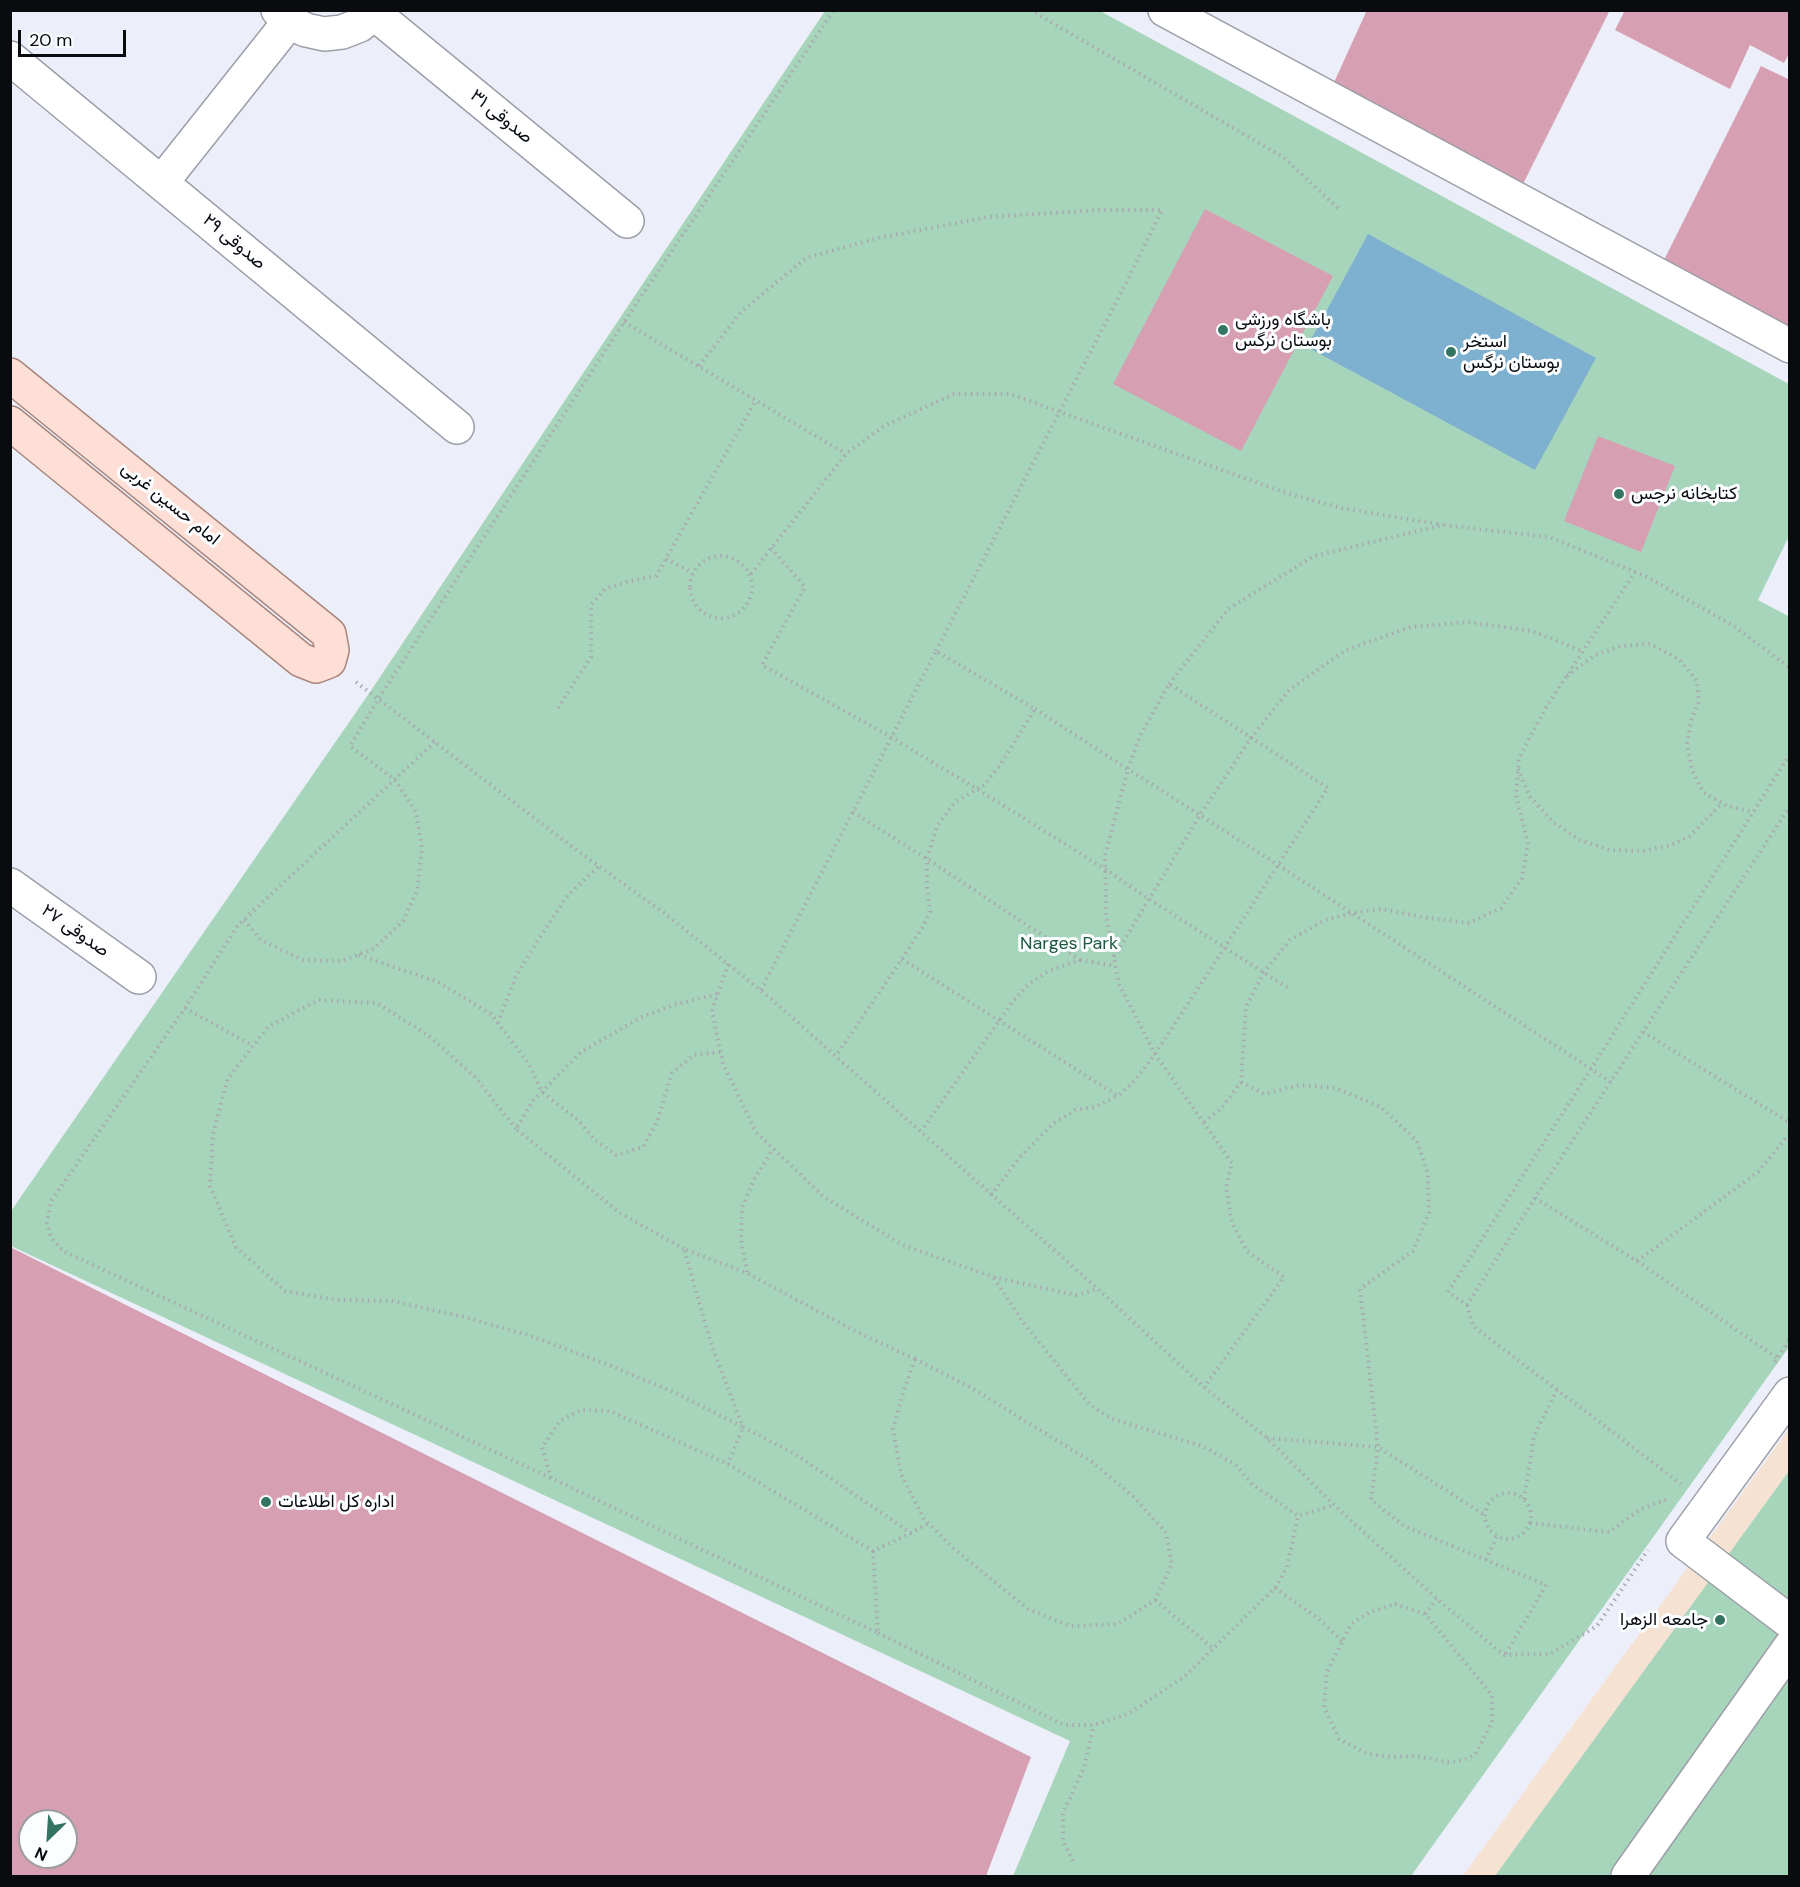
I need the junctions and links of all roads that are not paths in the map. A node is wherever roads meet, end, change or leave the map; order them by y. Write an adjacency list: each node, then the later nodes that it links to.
1 (1165, 10): 7 (street)
2 (376, 12): 3 (street); 6 (street, صدوقی ۳۱)
3 (284, 16): 5 (street)
4 (10, 58): 5 (street, صدوقی ۲۹)
5 (162, 182): 10 (street, صدوقی ۲۹)
6 (627, 221)
7 (1790, 346)
8 (10, 375): 9 (main road, امام حسین غربی)
9 (10, 423)
10 (457, 427)
11 (10, 885): 12 (street, صدوقی ۲۷)
12 (139, 976)
13 (1790, 1394): 14 (street)
14 (1790, 1622)
15 (1790, 1647): 16 (street)
16 (1629, 1876)

